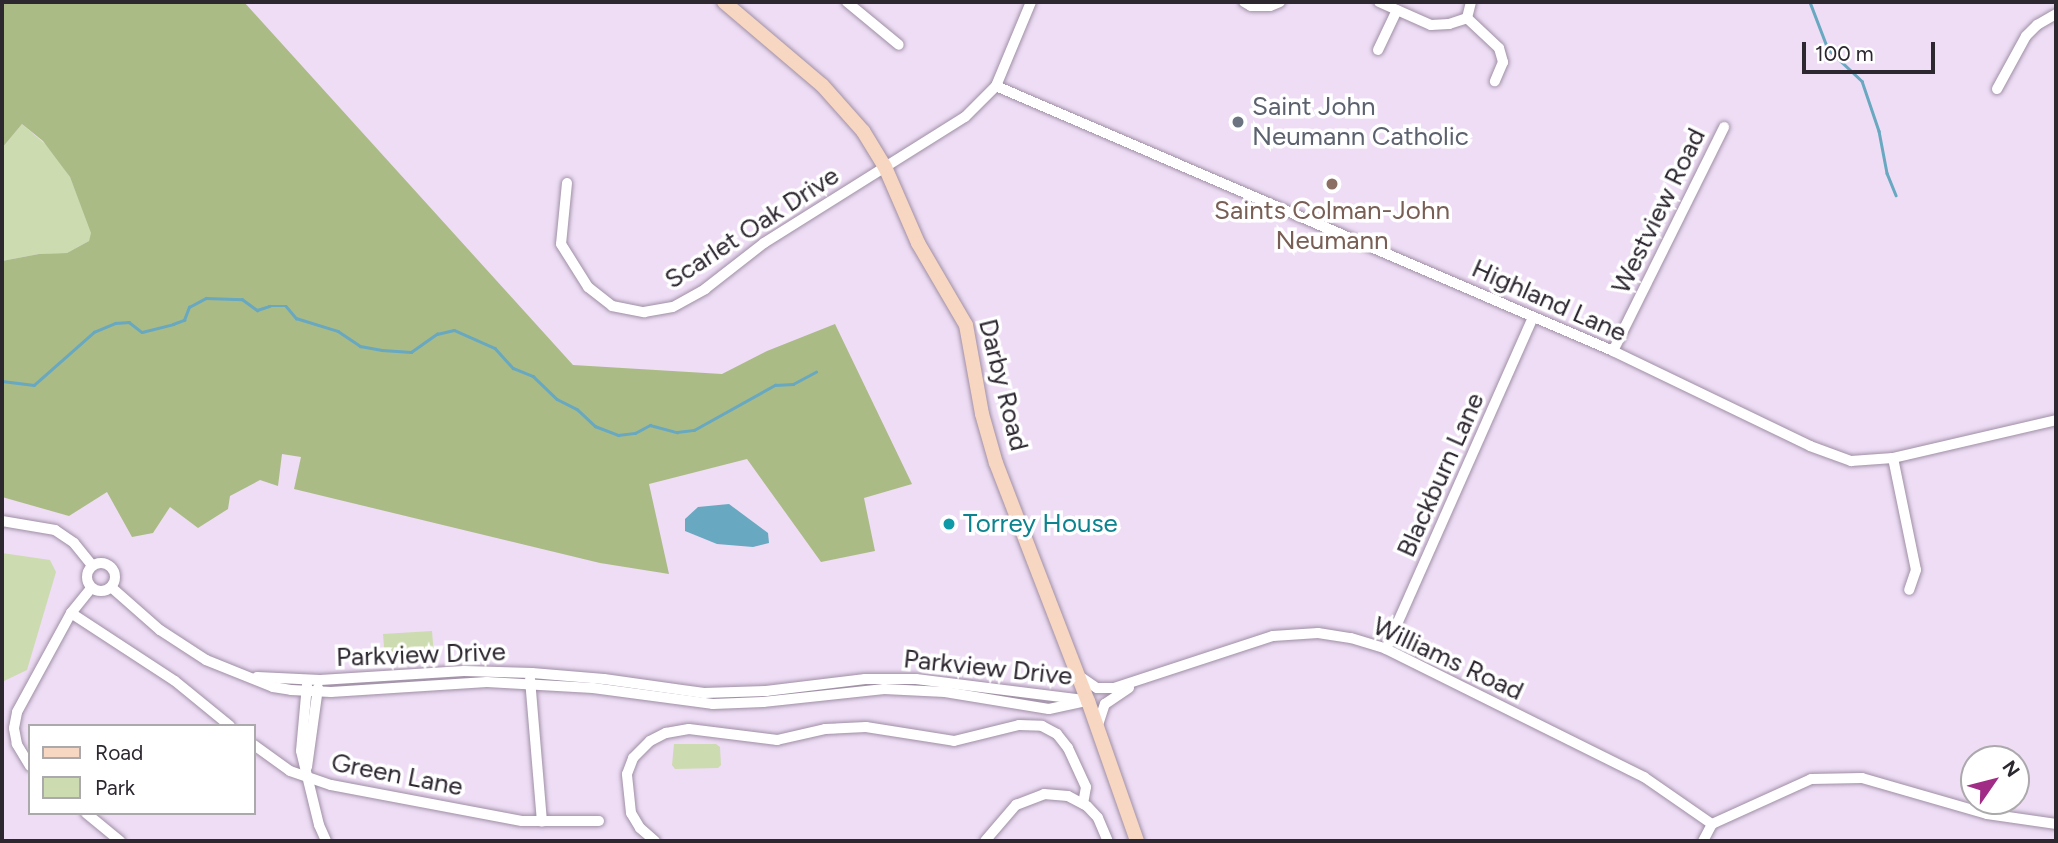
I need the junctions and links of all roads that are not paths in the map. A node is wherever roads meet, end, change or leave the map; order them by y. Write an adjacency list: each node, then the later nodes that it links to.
1 (724, 2): 17 (main road, Darby Road)
2 (848, 2): 11 (street)
3 (1031, 2): 14 (street)
4 (1244, 2): 5 (street)
5 (1280, 2)
6 (1379, 2): 8 (street)
7 (1471, 2): 10 (street)
8 (1397, 10): 10 (street); 12 (street)
9 (2056, 14): 15 (street)
10 (1467, 18): 13 (street)
11 (899, 45)
12 (1378, 50)
13 (1495, 81)
14 (996, 86): 17 (street, Scarlet Oak Drive); 19 (street, Highland Lane)
15 (1997, 89)
16 (1724, 127): 20 (street, Westview Road)
17 (885, 167): 18 (street, Scarlet Oak Drive); 30 (main road, Darby Road)
18 (567, 183)
19 (1533, 317): 20 (street, Highland Lane); 29 (street, Blackburn Lane)
20 (1613, 351): 22 (street, Highland Lane)
21 (2056, 420): 22 (street, Highland Lane)
22 (1892, 458): 27 (street)
23 (2, 521): 24 (street, Parkview Drive)
24 (92, 565): 25 (street, Parkview Drive); 26 (street)
25 (111, 587): 26 (street); 31 (street, Parkview Drive)
26 (91, 588): 28 (street)
27 (1909, 590)
28 (71, 614): 38 (street); 41 (street)
29 (1386, 649): 35 (street, Williams Road); 47 (street, Williams Road)
30 (1078, 675): 35 (street, Williams Road); 37 (main road, Darby Road)
31 (253, 677): 32 (street, Parkview Drive); 36 (street, Parkview Drive)
32 (308, 679): 34 (street, Parkview Drive); 36 (street)
33 (530, 679): 34 (street, Parkview Drive); 36 (street, Parkview Drive); 37 (street, Parkview Drive); 45 (street)
34 (320, 680): 36 (street)
35 (1145, 680): 39 (street, Williams Road)
36 (312, 691): 42 (street)
37 (1088, 701): 39 (main road, Darby Road)
38 (228, 724)
39 (1098, 728): 54 (main road, Darby Road)
40 (256, 746): 42 (street, Green Lane)
41 (28, 763)
42 (306, 778): 45 (street, Green Lane); 50 (street)
43 (1083, 804): 51 (street); 52 (street); 53 (street)
44 (88, 815): 49 (street)
45 (542, 821): 46 (street, Green Lane)
46 (599, 821)
47 (1712, 824): 48 (street); 55 (street)
48 (2056, 824)
49 (120, 841)
50 (326, 841)
51 (655, 841)
52 (985, 841)
53 (1108, 841)
54 (1138, 841)
55 (1703, 841)

